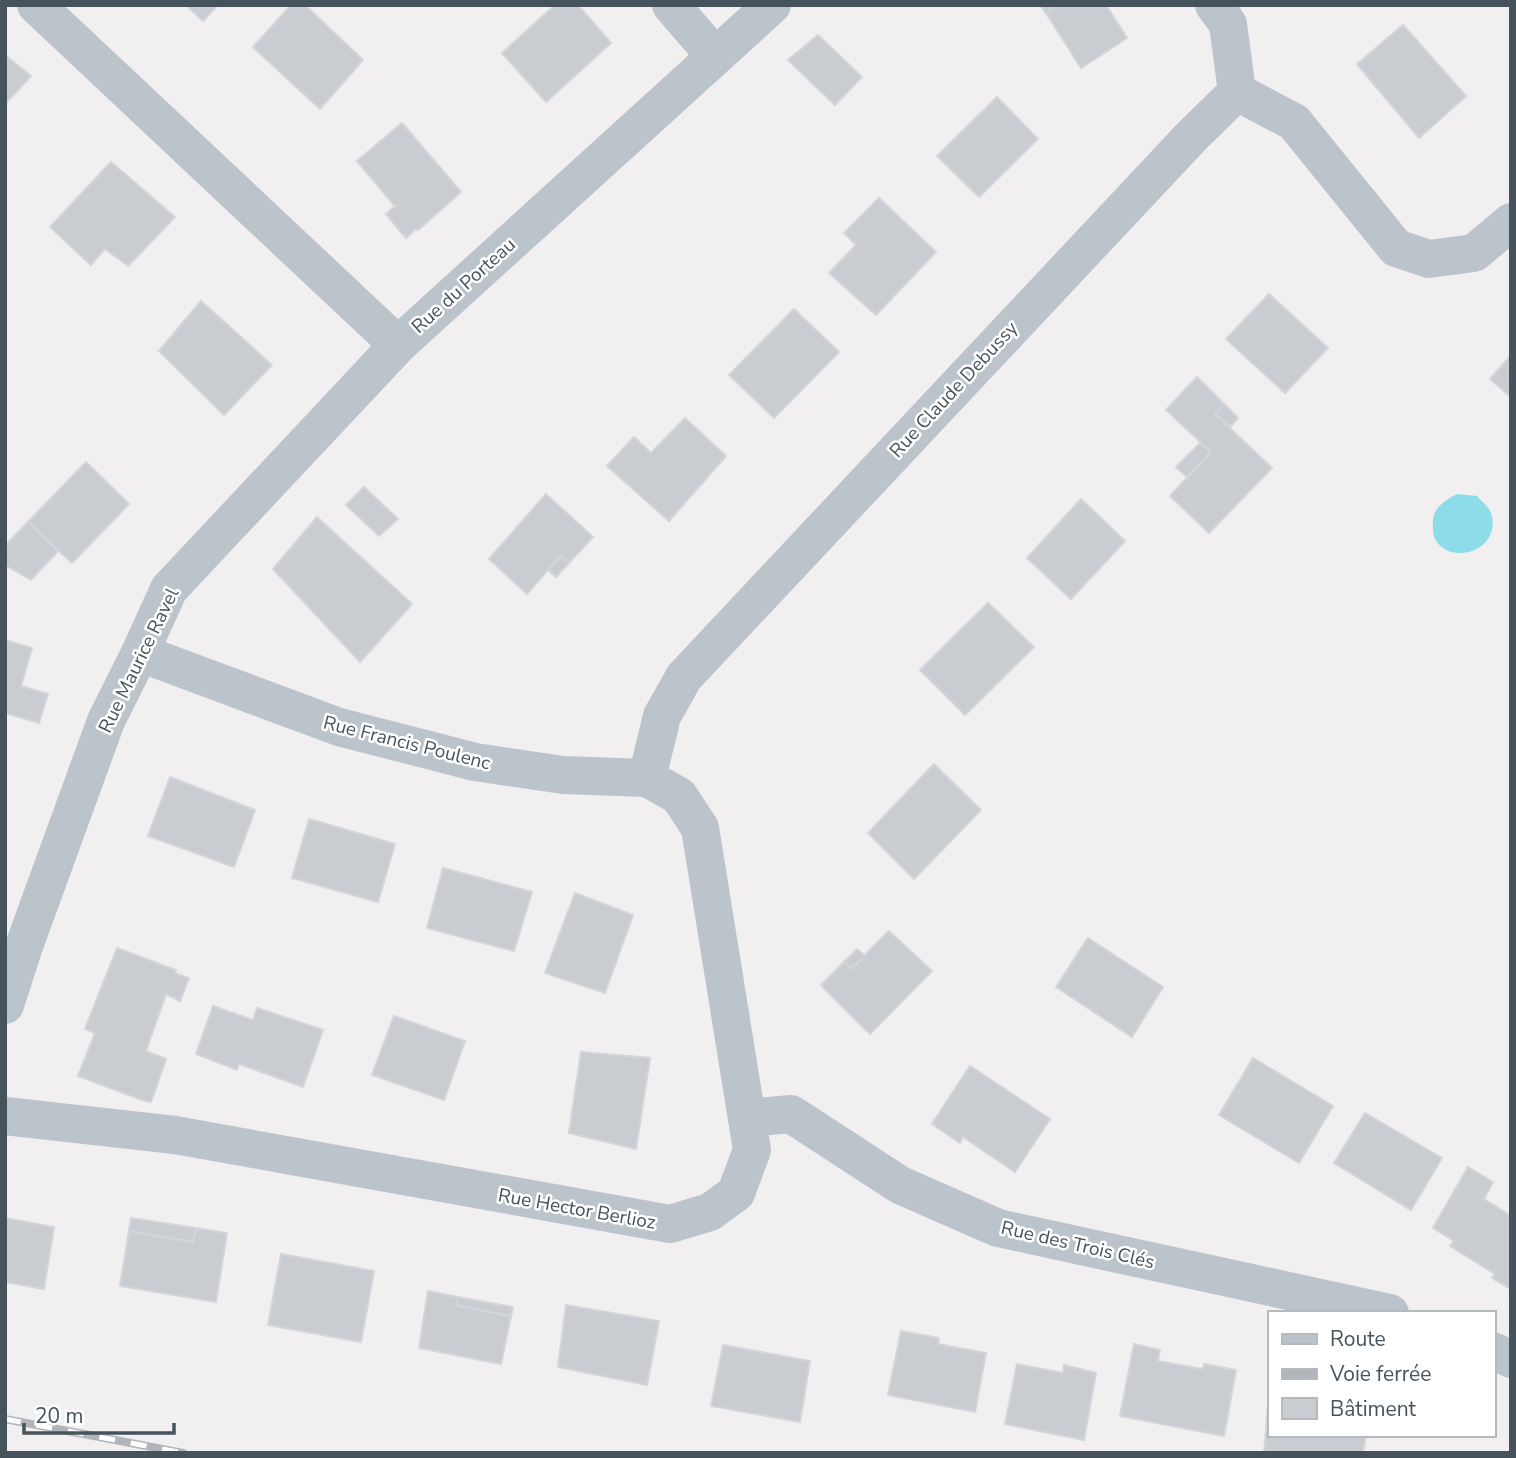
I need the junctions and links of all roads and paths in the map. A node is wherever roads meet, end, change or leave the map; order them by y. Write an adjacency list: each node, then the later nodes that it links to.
1 (36, 5): 8 (street, Rue du Porteau)
2 (671, 5): 5 (street)
3 (772, 5): 5 (street, Rue du Porteau)
4 (1214, 5): 6 (street)
5 (715, 57): 8 (street, Rue du Porteau)
6 (1237, 92): 7 (street); 10 (street, Rue Claude Debussy)
7 (1511, 222)
8 (398, 345): 9 (street, Rue Maurice Ravel)
9 (140, 653): 10 (street, Rue Francis Poulenc); 11 (street, Rue Maurice Ravel)
10 (663, 787): 13 (street, Rue Hector Berlioz)
11 (5, 1005)
12 (5, 1116): 13 (street, Rue Hector Berlioz)
13 (747, 1118): 14 (street, Rue des Trois Clés)
14 (1381, 1311)
15 (1495, 1352): 16 (street)
16 (1511, 1359)

